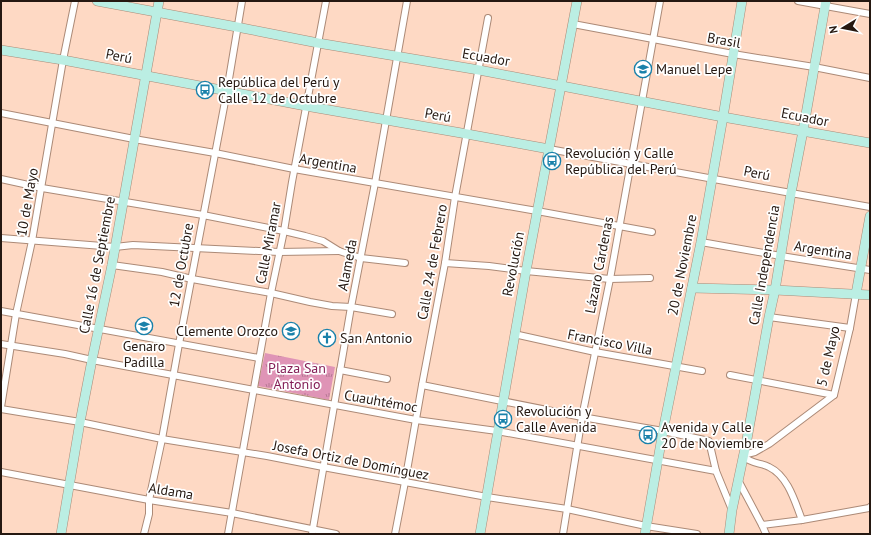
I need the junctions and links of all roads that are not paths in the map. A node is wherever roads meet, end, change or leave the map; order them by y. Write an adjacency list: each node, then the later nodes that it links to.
1 (75, 1): 22 (street, 10 de Mayo)
2 (97, 1): 12 (street, Ecuador)
3 (159, 1): 12 (street, Calle 16 de Septiembre)
4 (242, 1): 16 (street, 12 de Octubre)
5 (326, 1): 18 (street, Calle Miramar)
6 (407, 1): 21 (street, Alameda)
7 (578, 1): 15 (street, Revolución)
8 (660, 1): 17 (street, Lázaro Cárdenas)
9 (742, 1): 20 (street, 20 de Noviembre)
10 (798, 1): 11 (street)
11 (826, 3): 13 (street); 23 (street, Calle Independencia)
12 (157, 13): 16 (street, Ecuador); 25 (street, Calle 16 de Septiembre)
13 (870, 14)
14 (488, 18): 24 (street, Calle 24 de Febrero)
15 (573, 24): 17 (street, Brasil); 27 (street, Revolución)
16 (237, 27): 18 (street, Ecuador); 28 (street, 12 de Octubre)
17 (653, 39): 20 (street, Brasil); 29 (street, Lázaro Cárdenas)
18 (318, 44): 21 (street, Ecuador); 30 (street, Calle Miramar)
19 (1, 50): 22 (street, Perú)
20 (733, 54): 23 (street, Brasil); 32 (street, 20 de Noviembre)
21 (397, 56): 24 (street, Ecuador); 33 (street, Alameda)
22 (63, 60): 25 (street, Perú); 34 (street, 10 de Mayo)
23 (814, 67): 26 (street, Brasil); 35 (street, Calle Independencia)
24 (478, 70): 27 (street, Ecuador); 36 (street, Calle 24 de Febrero)
25 (145, 75): 28 (street, Perú); 37 (street, Calle 16 de Septiembre)
26 (870, 78)
27 (561, 85): 29 (street, Ecuador); 39 (street, Revolución)
28 (227, 91): 30 (street, Perú); 40 (street, 12 de Octubre)
29 (642, 101): 32 (street, Ecuador); 41 (street, Lázaro Cárdenas)
30 (306, 106): 33 (street, Perú); 42 (street, Calle Miramar)
31 (1, 114): 34 (street, Argentina)
32 (723, 116): 35 (street, Ecuador); 44 (street, 20 de Noviembre)
33 (386, 120): 36 (street, Perú); 45 (street, Alameda)
34 (53, 123): 37 (street, Argentina); 46 (street, 10 de Mayo)
35 (803, 131): 38 (street, Ecuador); 47 (street, Calle Independencia)
36 (467, 134): 39 (street, Perú); 48 (street, Calle 24 de Febrero)
37 (134, 138): 40 (street, Argentina); 49 (street, Calle 16 de Septiembre)
38 (870, 143)
39 (549, 150): 41 (street, Perú); 51 (street, Revolución)
40 (216, 153): 42 (street, Argentina); 52 (street, 12 de Octubre)
41 (630, 164): 44 (street, Perú); 54 (street, Lázaro Cárdenas)
42 (294, 169): 45 (street, Argentina); 55 (street, Calle Miramar)
43 (1, 179): 46 (street)
44 (712, 179): 47 (street, Perú); 59 (street, 20 de Noviembre)
45 (375, 183): 48 (street, Argentina); 65 (street, Alameda)
46 (42, 188): 49 (street); 58 (street, 10 de Mayo)
47 (791, 194): 50 (street, Perú); 64 (street, Calle Independencia)
48 (455, 197): 51 (street, Argentina); 67 (street, Calle 24 de Febrero)
49 (123, 202): 52 (street); 60 (street, Calle 16 de Septiembre)
50 (870, 206)
51 (537, 211): 54 (street, Argentina); 71 (street, Revolución)
52 (203, 215): 55 (street); 61 (street, 12 de Octubre)
53 (870, 216): 69 (street, 5 de Mayo)
54 (619, 226): 56 (street, Argentina); 74 (street, Lázaro Cárdenas)
55 (284, 231): 62 (street); 63 (street, Calle Miramar)
56 (652, 232)
57 (1, 238): 58 (street)
58 (32, 241): 60 (street); 82 (street, 10 de Mayo)
59 (701, 242): 64 (street, Argentina); 75 (street, 20 de Noviembre)
60 (115, 247): 61 (street); 68 (street, Calle 16 de Septiembre)
61 (197, 249): 63 (street); 73 (street, 12 de Octubre)
62 (339, 251): 63 (street); 65 (street)
63 (280, 252): 77 (street, Calle Miramar)
64 (781, 256): 69 (street, Argentina); 76 (street, Calle Independencia)
65 (361, 258): 66 (street); 80 (street, Alameda)
66 (405, 263)
67 (445, 263): 71 (street); 101 (street, Calle 24 de Febrero)
68 (112, 265): 73 (street); 86 (street, Calle 16 de Septiembre)
69 (860, 268): 70 (street, Argentina); 78 (street, 5 de Mayo)
70 (870, 270)
71 (526, 271): 74 (street); 87 (street, Revolución)
72 (650, 278): 74 (street)
73 (192, 279): 77 (street); 89 (street, 12 de Octubre)
74 (610, 279): 91 (street, Lázaro Cárdenas)
75 (692, 288): 76 (street); 94 (street, 20 de Noviembre)
76 (775, 290): 78 (street); 84 (street, Calle Independencia)
77 (270, 293): 80 (street); 92 (street, Calle Miramar)
78 (856, 294): 79 (street); 85 (street, 5 de Mayo)
79 (870, 295)
80 (351, 307): 83 (street); 95 (street, Alameda)
81 (1, 311): 82 (street)
82 (16, 314): 86 (street); 90 (street, 10 de Mayo)
83 (392, 314)
84 (769, 317): 85 (street); 100 (street, Calle Independencia)
85 (850, 328): 103 (street, 5 de Mayo)
86 (99, 329): 89 (street); 93 (street, Calle 16 de Septiembre)
87 (514, 334): 91 (street, Francisco Villa); 104 (street, Revolución)
88 (1, 344): 90 (street, Cuauhtémoc)
89 (179, 344): 92 (street); 97 (street, 12 de Octubre)
90 (11, 346): 93 (street, Cuauhtémoc); 106 (street, 10 de Mayo)
91 (594, 352): 94 (street, Francisco Villa); 107 (street, Lázaro Cárdenas)
92 (259, 358): 102 (street, Calle Miramar)
93 (92, 360): 97 (street, Cuauhtémoc); 109 (street, Calle 16 de Septiembre)
94 (675, 366): 96 (street, Francisco Villa); 111 (street, 20 de Noviembre)
95 (340, 370): 99 (street); 105 (street, Alameda)
96 (702, 371)
97 (173, 375): 102 (street, Cuauhtémoc); 112 (street, 12 de Octubre)
98 (730, 375): 100 (street)
99 (387, 378)
100 (757, 380): 103 (street); 115 (street, Calle Independencia)
101 (422, 385): 104 (street); 108 (street, Calle 24 de Febrero)
102 (253, 389): 105 (street, Cuauhtémoc); 114 (street, Calle Miramar)
103 (834, 394): 115 (street, 5 de Mayo)
104 (503, 401): 107 (street); 110 (street, Revolución)
105 (334, 404): 108 (street, Cuauhtémoc); 117 (street, Alameda)
106 (1, 408): 109 (street, Josefa Ortiz de Domínguez)
107 (582, 417): 111 (street); 113 (street, Lázaro Cárdenas)
108 (416, 420): 110 (street, Cuauhtémoc); 121 (street, Calle 24 de Febrero)
109 (80, 422): 112 (street, Josefa Ortiz de Domínguez); 122 (street, Calle 16 de Septiembre)
110 (497, 431): 113 (street, Cuauhtémoc); 123 (street, Revolución)
111 (663, 431): 116 (street, 20 de Noviembre); 118 (street)
112 (162, 439): 114 (street, Josefa Ortiz de Domínguez); 124 (street, 12 de Octubre)
113 (577, 446): 116 (street, Cuauhtémoc); 126 (street, Lázaro Cárdenas)
114 (242, 452): 117 (street, Josefa Ortiz de Domínguez); 128 (street, Calle Miramar)
115 (743, 455): 120 (street, Calle Independencia); 129 (street)
116 (657, 461): 118 (street, Cuauhtémoc); 131 (street, 20 de Noviembre)
117 (323, 467): 121 (street, Josefa Ortiz de Domínguez); 132 (street, Alameda)
118 (716, 471): 127 (street)
119 (1, 472): 122 (street, Aldama)
120 (738, 480): 127 (street, Calle Independencia); 130 (street)
121 (405, 482): 123 (street, Josefa Ortiz de Domínguez); 137 (street, Calle 24 de Febrero)
122 (70, 484): 124 (street, Aldama); 133 (street, Calle 16 de Septiembre)
123 (487, 498): 126 (street, Josefa Ortiz de Domínguez); 138 (street, Revolución)
124 (149, 500): 128 (street, Aldama); 134 (street, 12 de Octubre)
125 (870, 507): 129 (street)
126 (567, 509): 131 (street, Josefa Ortiz de Domínguez); 139 (street, Lázaro Cárdenas)
127 (732, 510): 141 (street, Calle Independencia)
128 (232, 513): 132 (street, Aldama); 135 (street, Calle Miramar)
129 (802, 520): 130 (street)
130 (762, 525): 142 (street)
131 (646, 530): 140 (street, Josefa Ortiz de Domínguez)
132 (313, 532): 136 (street, Aldama)
133 (61, 534)
134 (144, 534)
135 (228, 534)
136 (336, 534)
137 (395, 534)
138 (480, 534)
139 (562, 534)
140 (697, 534)
141 (729, 534)
142 (766, 534)

